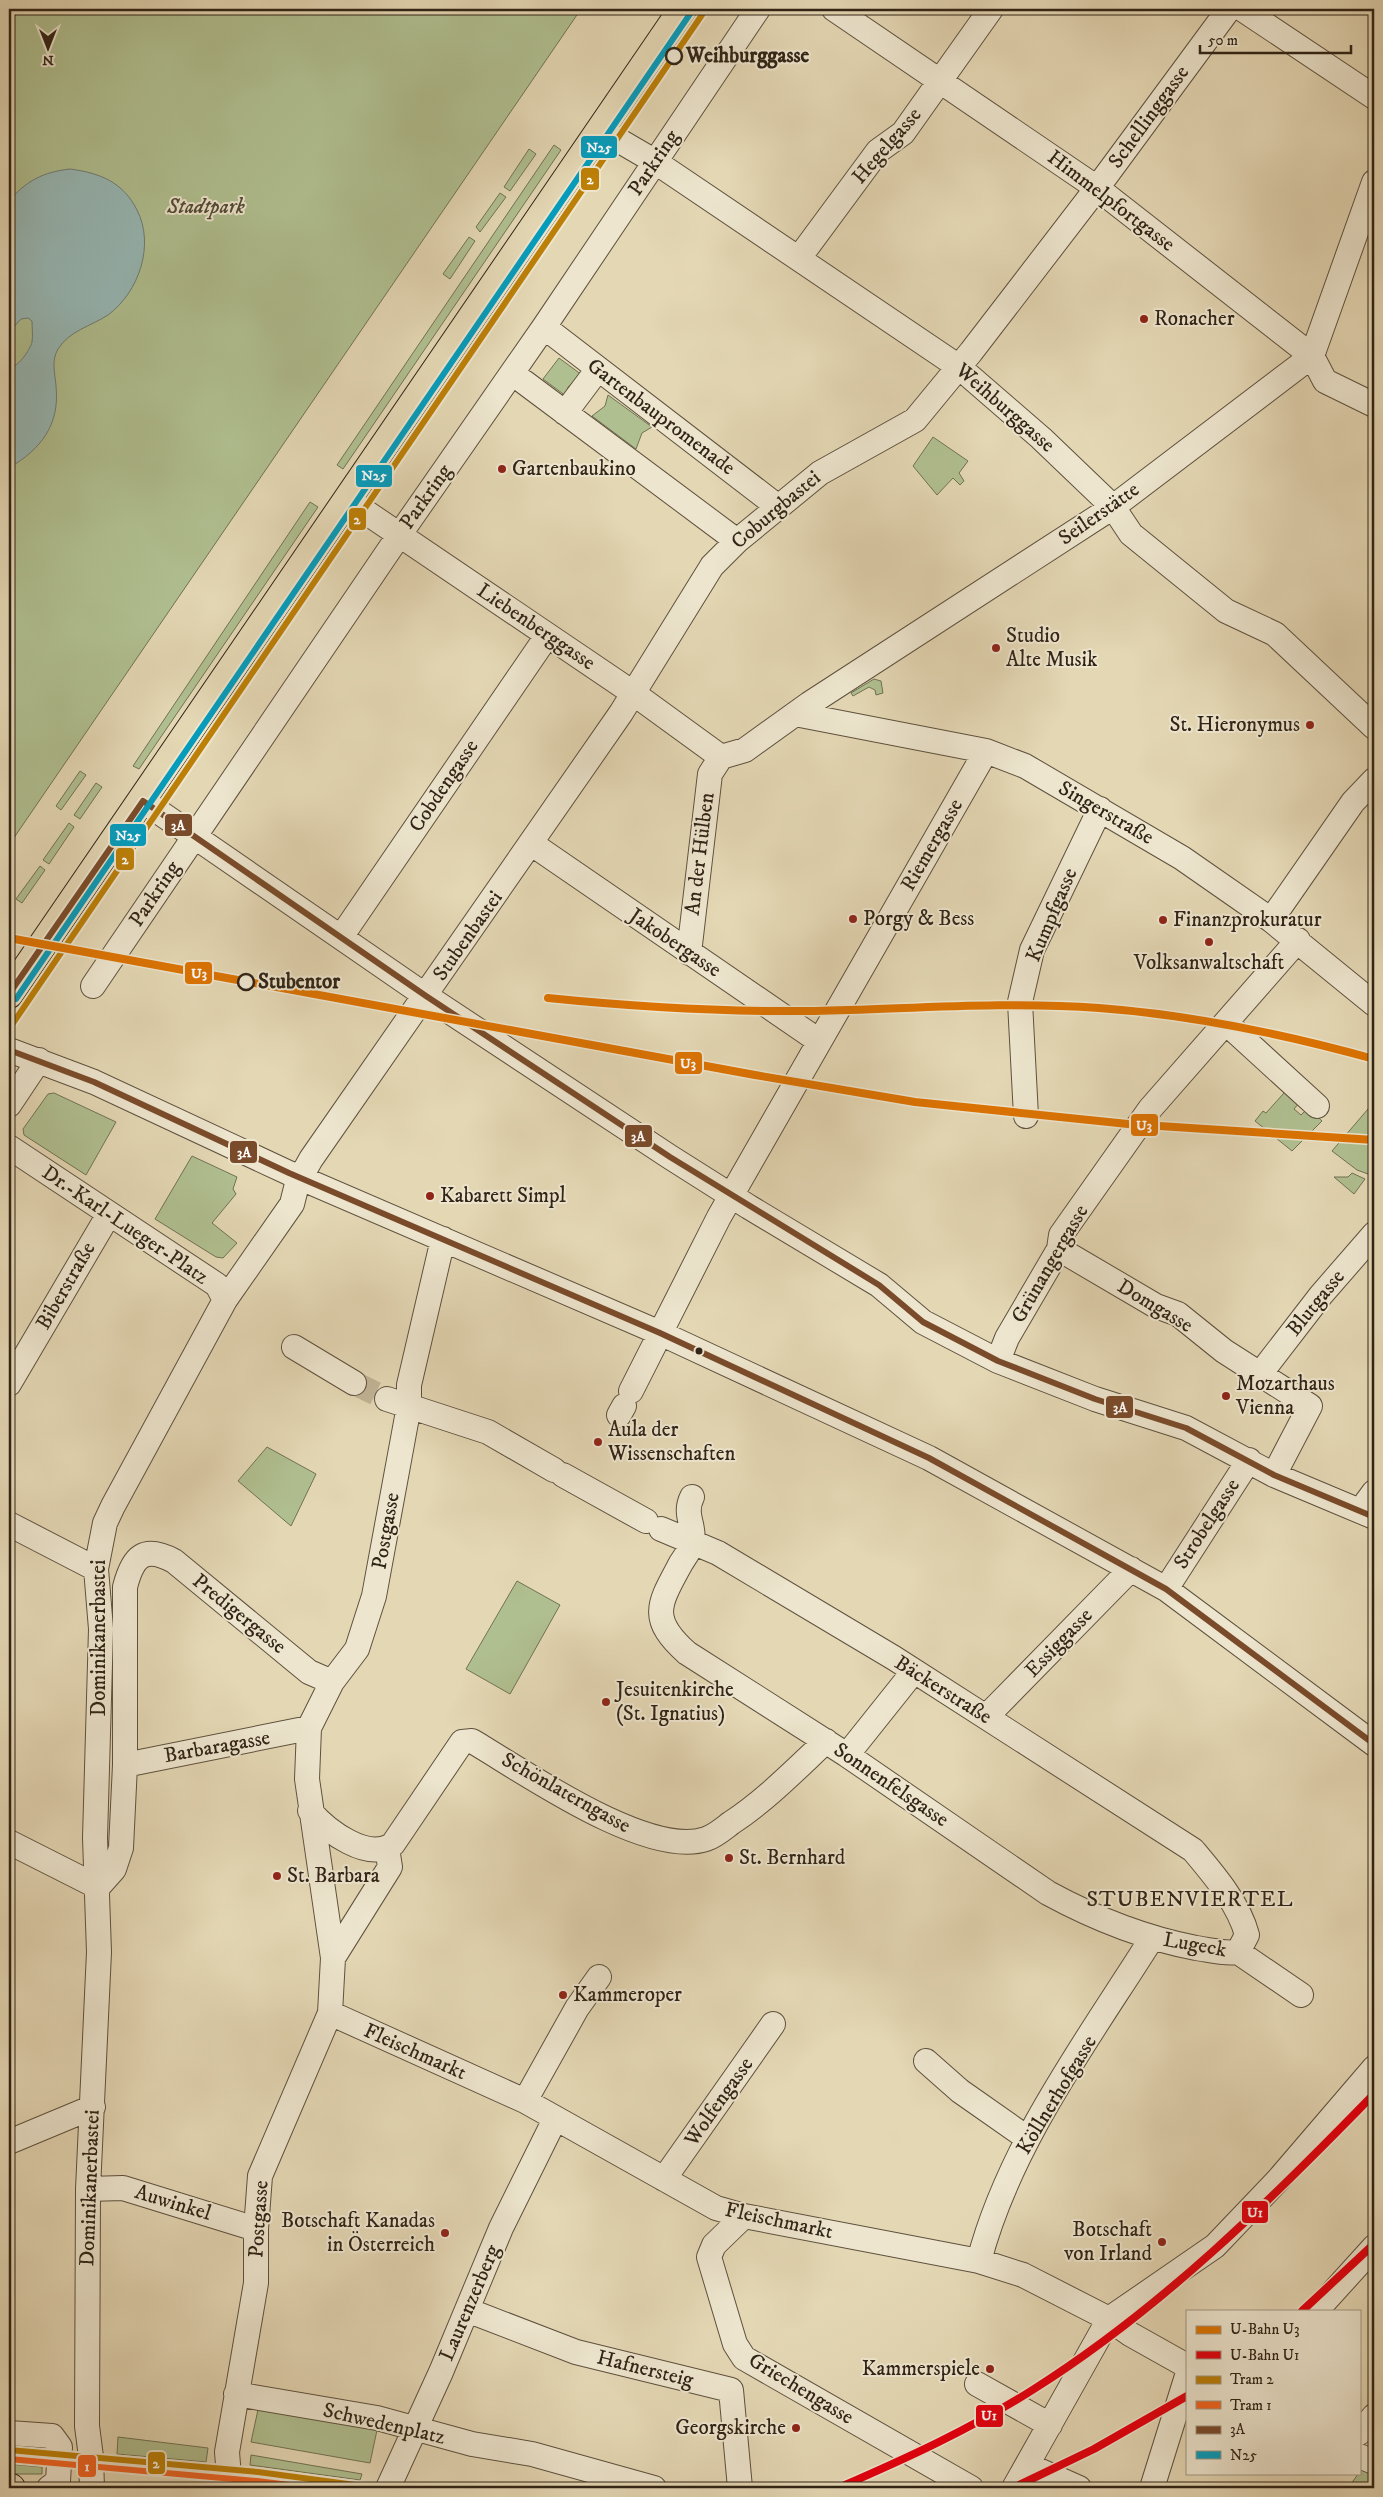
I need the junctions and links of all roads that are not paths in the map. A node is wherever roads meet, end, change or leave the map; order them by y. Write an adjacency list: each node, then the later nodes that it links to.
1 (683, 9): 9 (main road)
2 (758, 9): 10 (street, Parkring)
3 (834, 9): 7 (street, Himmelpfortgasse)
4 (991, 9): 7 (street, Hegelgasse)
5 (1228, 9): 12 (street, Schellinggasse)
6 (1242, 9): 8 (street)
7 (940, 79): 12 (street, Himmelpfortgasse); 13 (street, Hegelgasse)
8 (1374, 97)
9 (601, 130): 10 (street, Weihburggasse); 21 (main road)
10 (654, 161): 13 (street, Weihburggasse); 14 (street, Parkring)
11 (1374, 182): 15 (street)
12 (1097, 188): 15 (street, Himmelpfortgasse); 16 (street, Schellinggasse)
13 (799, 258): 16 (street, Weihburggasse)
14 (544, 327): 17 (street, Gartenbaupromenade); 24 (street, Parkring)
15 (1312, 356): 19 (street, Himmelpfortgasse); 23 (street, Seilerstätte)
16 (959, 367): 22 (street, Coburgbastei); 23 (street, Weihburggasse)
17 (598, 369): 20 (street); 22 (street, Gartenbaupromenade)
18 (524, 382): 20 (street)
19 (1374, 405)
20 (566, 413): 25 (street)
21 (348, 500): 24 (street, Liebenberggasse); 33 (main road)
22 (777, 506): 25 (street, Coburgbastei)
23 (1113, 507): 28 (street, Seilerstätte); 29 (street, Weihburggasse)
24 (400, 534): 26 (street, Liebenberggasse); 35 (street, Parkring)
25 (737, 541): 27 (street, Coburgbastei)
26 (547, 636): 27 (street, Liebenberggasse); 38 (street, Cobdengasse)
27 (633, 693): 31 (street, Liebenberggasse); 36 (street, Stubenbastei)
28 (795, 714): 30 (street, Singerstraße); 31 (street, Seilerstätte)
29 (1374, 727)
30 (986, 751): 34 (street, Singerstraße); 46 (street, Riemergasse)
31 (721, 757): 40 (street, An der Hülben)
32 (1374, 780): 37 (street)
33 (143, 801): 35 (street); 42 (main road)
34 (1100, 809): 37 (street, Singerstraße); 51 (street, Kumpfgasse)
35 (195, 835): 38 (street); 41 (street, Parkring)
36 (532, 844): 40 (street, Jakobergasse); 43 (street, Stubenbastei)
37 (1271, 920): 39 (street, Singerstraße)
38 (341, 937): 43 (street)
39 (1298, 940): 44 (street, Singerstraße); 45 (street, Grünangergasse)
40 (689, 954): 46 (street, Jakobergasse)
41 (93, 986)
42 (9, 994)
43 (426, 996): 53 (street, Stubenbastei); 54 (street)
44 (1374, 1004)
45 (1226, 1023): 50 (street); 58 (street, Grünangergasse)
46 (820, 1041): 54 (street, Riemergasse)
47 (9, 1050): 48 (street)
48 (39, 1060): 49 (street); 53 (street)
49 (9, 1105)
50 (1316, 1106)
51 (1026, 1116)
52 (9, 1147): 55 (street, Dr.-Karl-Lueger-Platz)
53 (300, 1178): 57 (street); 59 (street, Dr.-Karl-Lueger-Platz)
54 (731, 1196): 60 (street, Riemergasse); 62 (street)
55 (109, 1214): 59 (street, Dr.-Karl-Lueger-Platz); 65 (street, Biberstraße)
56 (1374, 1234): 63 (street, Blutgasse)
57 (443, 1239): 60 (street); 68 (street, Postgasse)
58 (1058, 1248): 62 (street, Grünangergasse); 63 (street, Domgasse)
59 (225, 1300): 77 (street, Dominikanerbastei)
60 (660, 1333): 67 (street, Riemergasse); 78 (street)
61 (294, 1346): 64 (street)
62 (998, 1361): 69 (street)
63 (1260, 1374): 70 (street, Domgasse)
64 (354, 1383)
65 (9, 1384)
66 (386, 1399): 68 (street, Bäckerstraße)
67 (625, 1404)
68 (409, 1406): 75 (street, Bäckerstraße); 81 (street, Postgasse)
69 (1249, 1460): 70 (street); 79 (street, Strobelgasse)
70 (1274, 1474): 73 (street)
71 (1374, 1492): 73 (street)
72 (692, 1497): 75 (street)
73 (1367, 1514)
74 (9, 1524): 77 (street)
75 (693, 1542): 80 (street, Bäckerstraße); 84 (street, Sonnenfelsgasse)
76 (144, 1555): 81 (street, Predigergasse); 87 (street, Dominikanerbastei)
77 (96, 1568): 92 (street, Dominikanerbastei)
78 (1131, 1568): 79 (street); 82 (street, Essiggasse)
79 (1166, 1589): 85 (street)
80 (914, 1671): 82 (street, Bäckerstraße); 86 (street)
81 (332, 1682): 83 (street, Postgasse)
82 (986, 1717): 91 (street, Bäckerstraße)
83 (309, 1728): 87 (street, Barbaragasse); 88 (street, Postgasse)
84 (826, 1741): 86 (street, Sonnenfelsgasse); 90 (street, Schönlaterngasse)
85 (1374, 1744)
86 (847, 1755): 93 (street, Sonnenfelsgasse)
87 (125, 1764): 92 (street, Dominikanerbastei)
88 (310, 1811): 90 (street); 95 (street, Postgasse)
89 (9, 1842): 92 (street)
90 (387, 1848): 95 (street, Postgasse)
91 (1211, 1871): 94 (street, Lugeck)
92 (98, 1888): 103 (street, Dominikanerbastei)
93 (1152, 1938): 94 (street, Lugeck); 105 (street, Köllnerhofgasse)
94 (1238, 1952): 97 (street, Lugeck)
95 (333, 1958): 98 (street, Postgasse)
96 (599, 1977): 102 (street)
97 (1302, 1995)
98 (330, 2013): 102 (street, Fleischmarkt); 110 (street, Postgasse)
99 (773, 2024): 107 (street, Wolfengasse)
100 (926, 2061): 105 (street)
101 (1374, 2068): 115 (street)
102 (525, 2101): 104 (street, Fleischmarkt)
103 (93, 2107): 106 (street); 108 (street, Dominikanerbastei)
104 (555, 2119): 107 (street, Fleischmarkt); 113 (street, Laurenzerberg)
105 (1027, 2138): 112 (street, Köllnerhofgasse)
106 (9, 2142)
107 (664, 2180): 109 (street, Fleischmarkt)
108 (88, 2189): 110 (street, Auwinkel); 129 (street, Dominikanerbastei)
109 (744, 2216): 112 (street, Fleischmarkt); 134 (street, Griechengasse)
110 (256, 2229): 119 (street, Postgasse)
111 (1374, 2247): 114 (street)
112 (979, 2261): 115 (street, Fleischmarkt)
113 (467, 2310): 122 (street, Laurenzerberg); 133 (street, Hafnersteig)
114 (1317, 2310)
115 (1109, 2319): 116 (street, Fleischmarkt); 121 (street)
116 (1186, 2365)
117 (1186, 2379): 137 (street)
118 (977, 2384): 121 (street)
119 (236, 2394): 122 (street, Schwedenplatz); 130 (street, Postgasse)
120 (1374, 2416): 123 (street)
121 (1050, 2425): 127 (street)
122 (415, 2429): 131 (street, Laurenzerberg); 132 (street, Schwedenplatz)
123 (1360, 2432)
124 (9, 2433): 128 (street)
125 (1360, 2456): 126 (street)
126 (1374, 2462)
127 (1028, 2466): 135 (street); 136 (street)
128 (49, 2488)
129 (92, 2488)
130 (237, 2488)
131 (388, 2488)
132 (654, 2488)
133 (740, 2488)
134 (971, 2488)
135 (1014, 2488)
136 (1079, 2488)
137 (1152, 2488)

